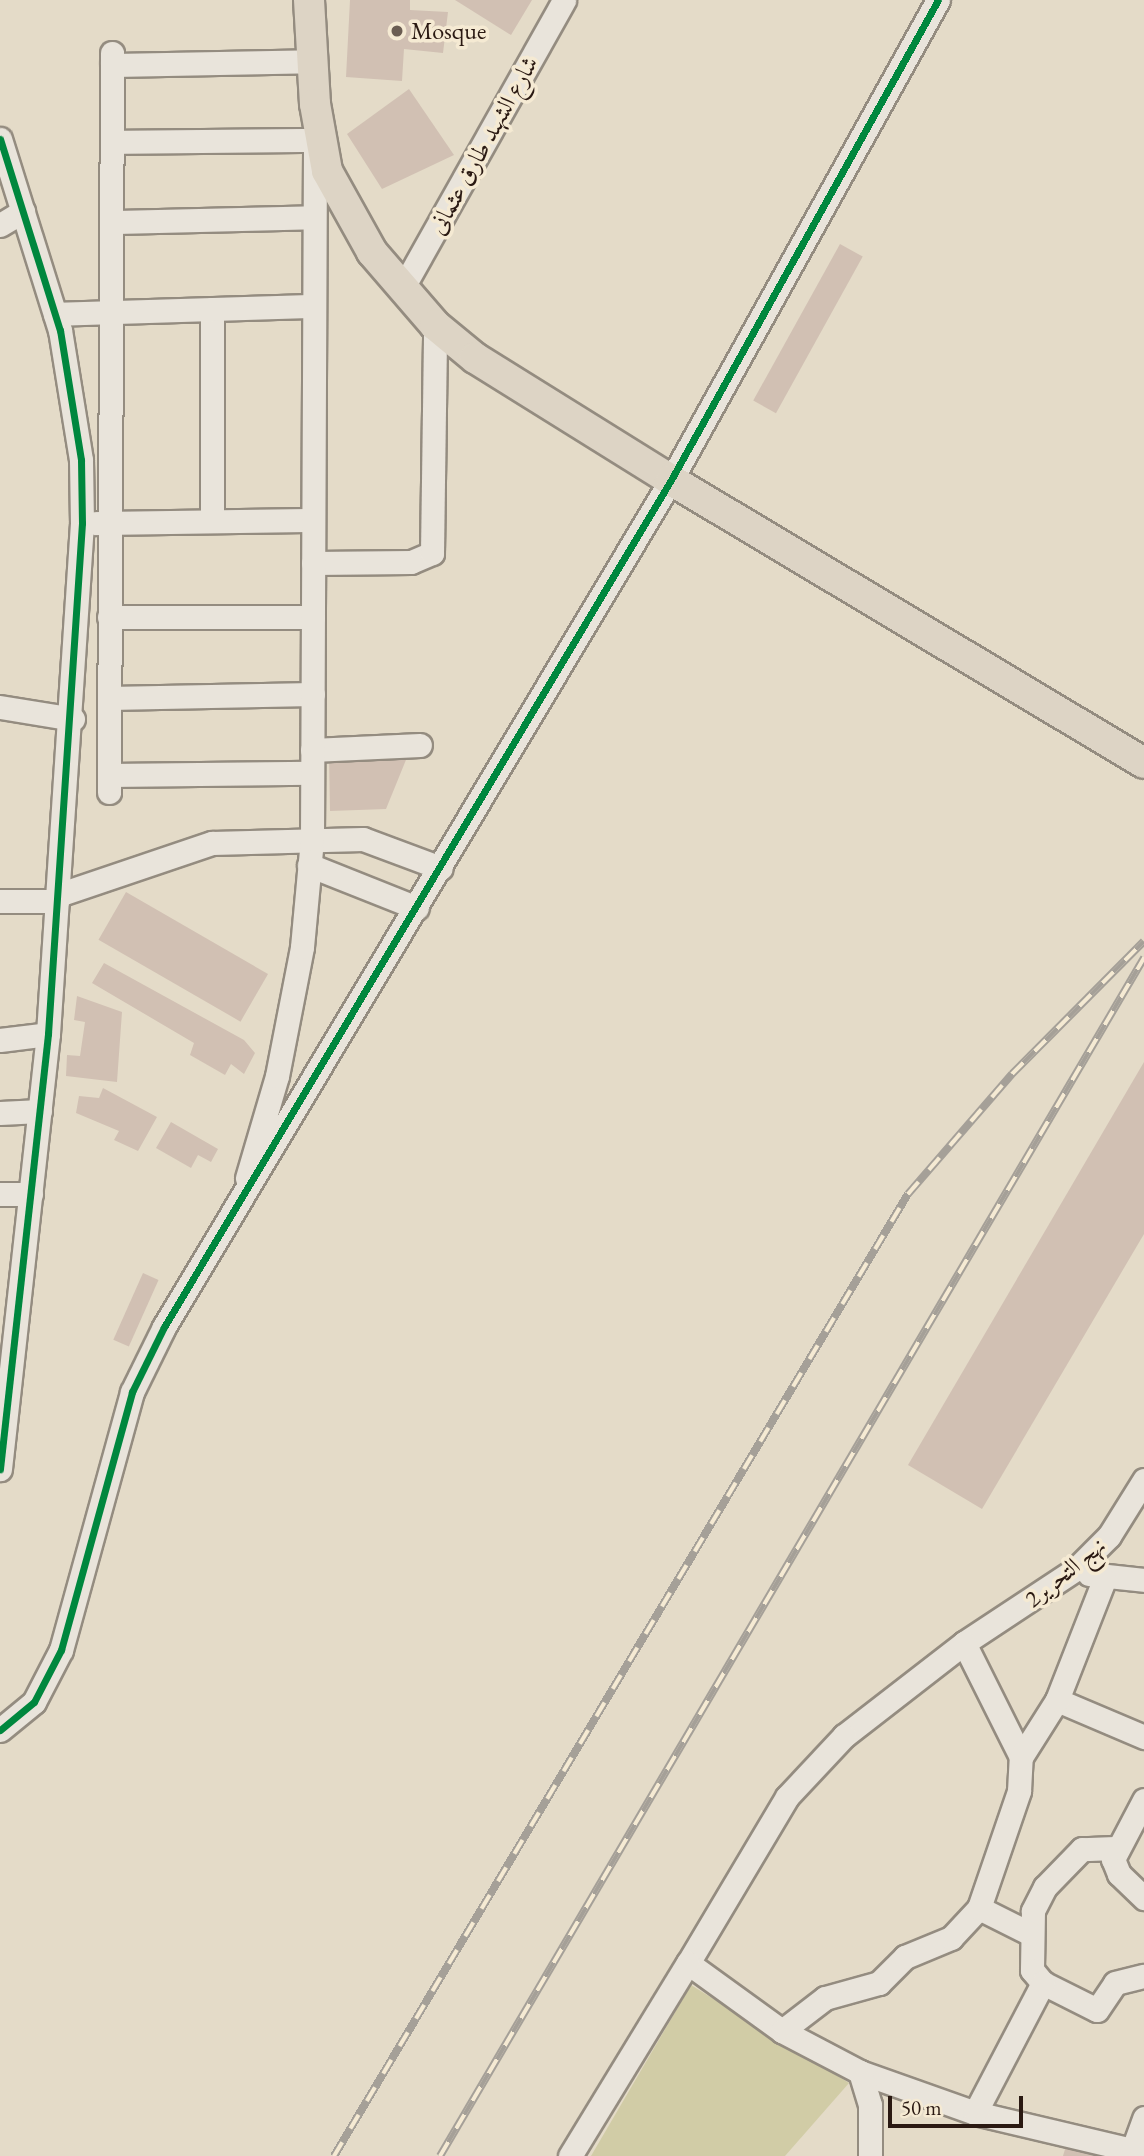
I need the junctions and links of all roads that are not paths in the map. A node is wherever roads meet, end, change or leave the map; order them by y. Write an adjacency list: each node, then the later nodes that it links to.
1 (309, 0): 4 (main road)
2 (564, 0): 13 (street, شارع الشهىد طارق عثمانى)
3 (938, 0): 19 (street)
4 (313, 61): 5 (main road); 8 (street)
5 (315, 104): 7 (street); 13 (main road)
6 (0, 139): 9 (street)
7 (315, 141): 8 (street); 10 (street)
8 (113, 142): 11 (street)
9 (23, 211): 12 (street); 17 (street)
10 (314, 217): 11 (street); 14 (street)
11 (116, 222): 16 (street)
12 (0, 225)
13 (402, 289): 18 (main road)
14 (314, 306): 15 (street); 20 (street)
15 (212, 309): 16 (street); 21 (street)
16 (107, 312): 17 (street); 23 (street)
17 (55, 314): 22 (street)
18 (435, 325): 19 (main road); 24 (street)
19 (671, 480): 33 (main road); 37 (street)
20 (313, 520): 21 (street); 24 (street)
21 (212, 521): 23 (street)
22 (82, 523): 23 (street); 30 (street)
23 (110, 523): 25 (street)
24 (313, 563): 26 (street)
25 (109, 617): 26 (street); 28 (street)
26 (313, 617): 27 (street)
27 (313, 694): 28 (street); 32 (street)
28 (109, 698): 34 (street)
29 (0, 707): 30 (street)
30 (73, 719): 38 (street)
31 (420, 745): 32 (street)
32 (312, 750): 34 (street)
33 (1144, 763)
34 (312, 773): 35 (street)
35 (312, 839): 36 (street); 37 (street); 38 (street)
36 (309, 865): 40 (street); 47 (street)
37 (441, 868): 40 (street)
38 (58, 898): 39 (street); 41 (street)
39 (0, 901)
40 (417, 908): 47 (street)
41 (48, 1034): 42 (street); 43 (street)
42 (0, 1041)
43 (40, 1111): 44 (street); 46 (street)
44 (0, 1113)
45 (0, 1194): 46 (street)
46 (31, 1194): 48 (street)
47 (237, 1211): 56 (street)
48 (7, 1339): 49 (street)
49 (0, 1469)
50 (1144, 1480): 51 (street, نهج التحرير2)
51 (1076, 1569): 52 (street); 54 (street, نهج التحرير2)
52 (1104, 1580): 53 (street); 55 (street)
53 (1144, 1580)
54 (964, 1643): 58 (street); 64 (street, نهج التحرير2)
55 (1058, 1700): 57 (street); 58 (street)
56 (0, 1730)
57 (1144, 1737)
58 (1021, 1756): 62 (street)
59 (1144, 1800): 60 (street)
60 (1115, 1848): 61 (street); 63 (street)
61 (1144, 1898)
62 (979, 1908): 63 (street); 67 (street)
63 (1031, 1934): 66 (street)
64 (688, 1963): 67 (street); 72 (street, نهج التحرير2)
65 (1144, 1976): 66 (street)
66 (1043, 1983): 69 (street)
67 (782, 2031): 68 (street)
68 (860, 2072): 69 (street); 73 (street)
69 (975, 2113): 71 (street)
70 (1144, 2118): 71 (street)
71 (1139, 2151)
72 (570, 2156)
73 (870, 2156)

